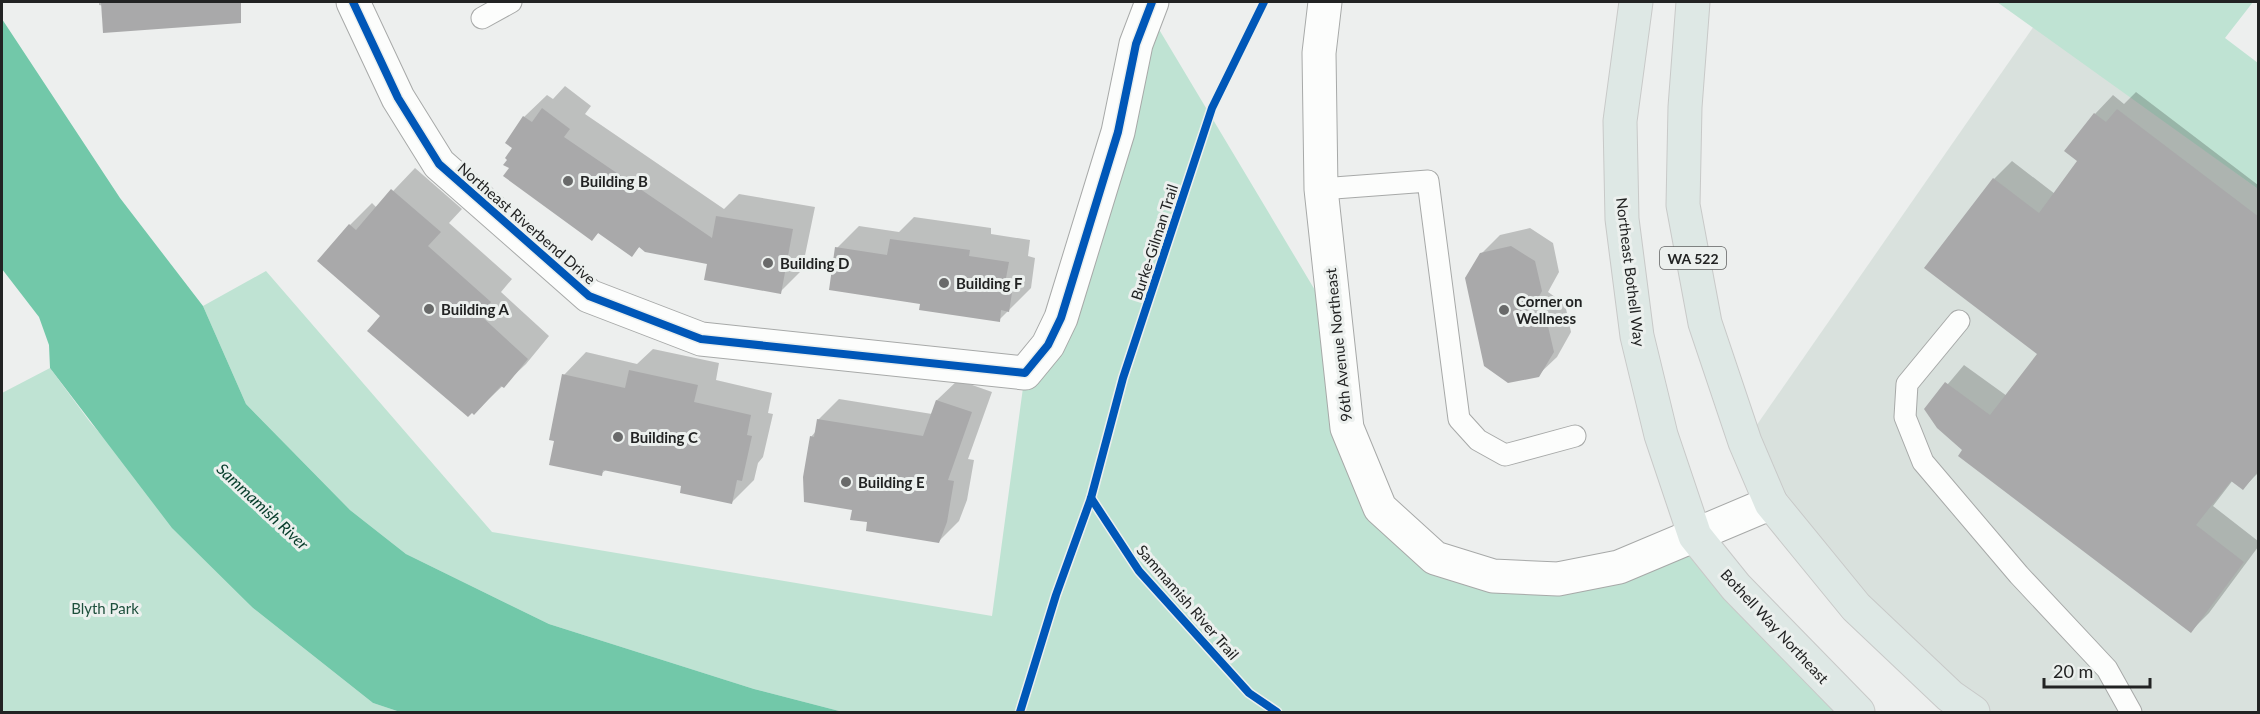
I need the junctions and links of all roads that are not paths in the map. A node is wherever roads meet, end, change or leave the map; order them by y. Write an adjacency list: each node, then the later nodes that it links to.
1 (353, 2): 3 (street, Northeast Riverbend Drive)
2 (511, 2): 7 (lane)
3 (1152, 2)
4 (1325, 2): 8 (street, 96th Avenue Northeast)
5 (1636, 2): 12 (main road, Northeast Bothell Way)
6 (1693, 2): 11 (main road, WA 522)
7 (482, 18)
8 (1321, 189): 10 (lane); 12 (street, 96th Avenue Northeast)
9 (1959, 321): 15 (lane)
10 (1575, 436)
11 (1772, 503): 12 (street, 96th Avenue Northeast); 14 (main road, WA 522)
12 (1695, 536): 13 (main road, Bothell Way Northeast)
13 (1858, 712)
14 (1973, 712)
15 (2131, 712)

